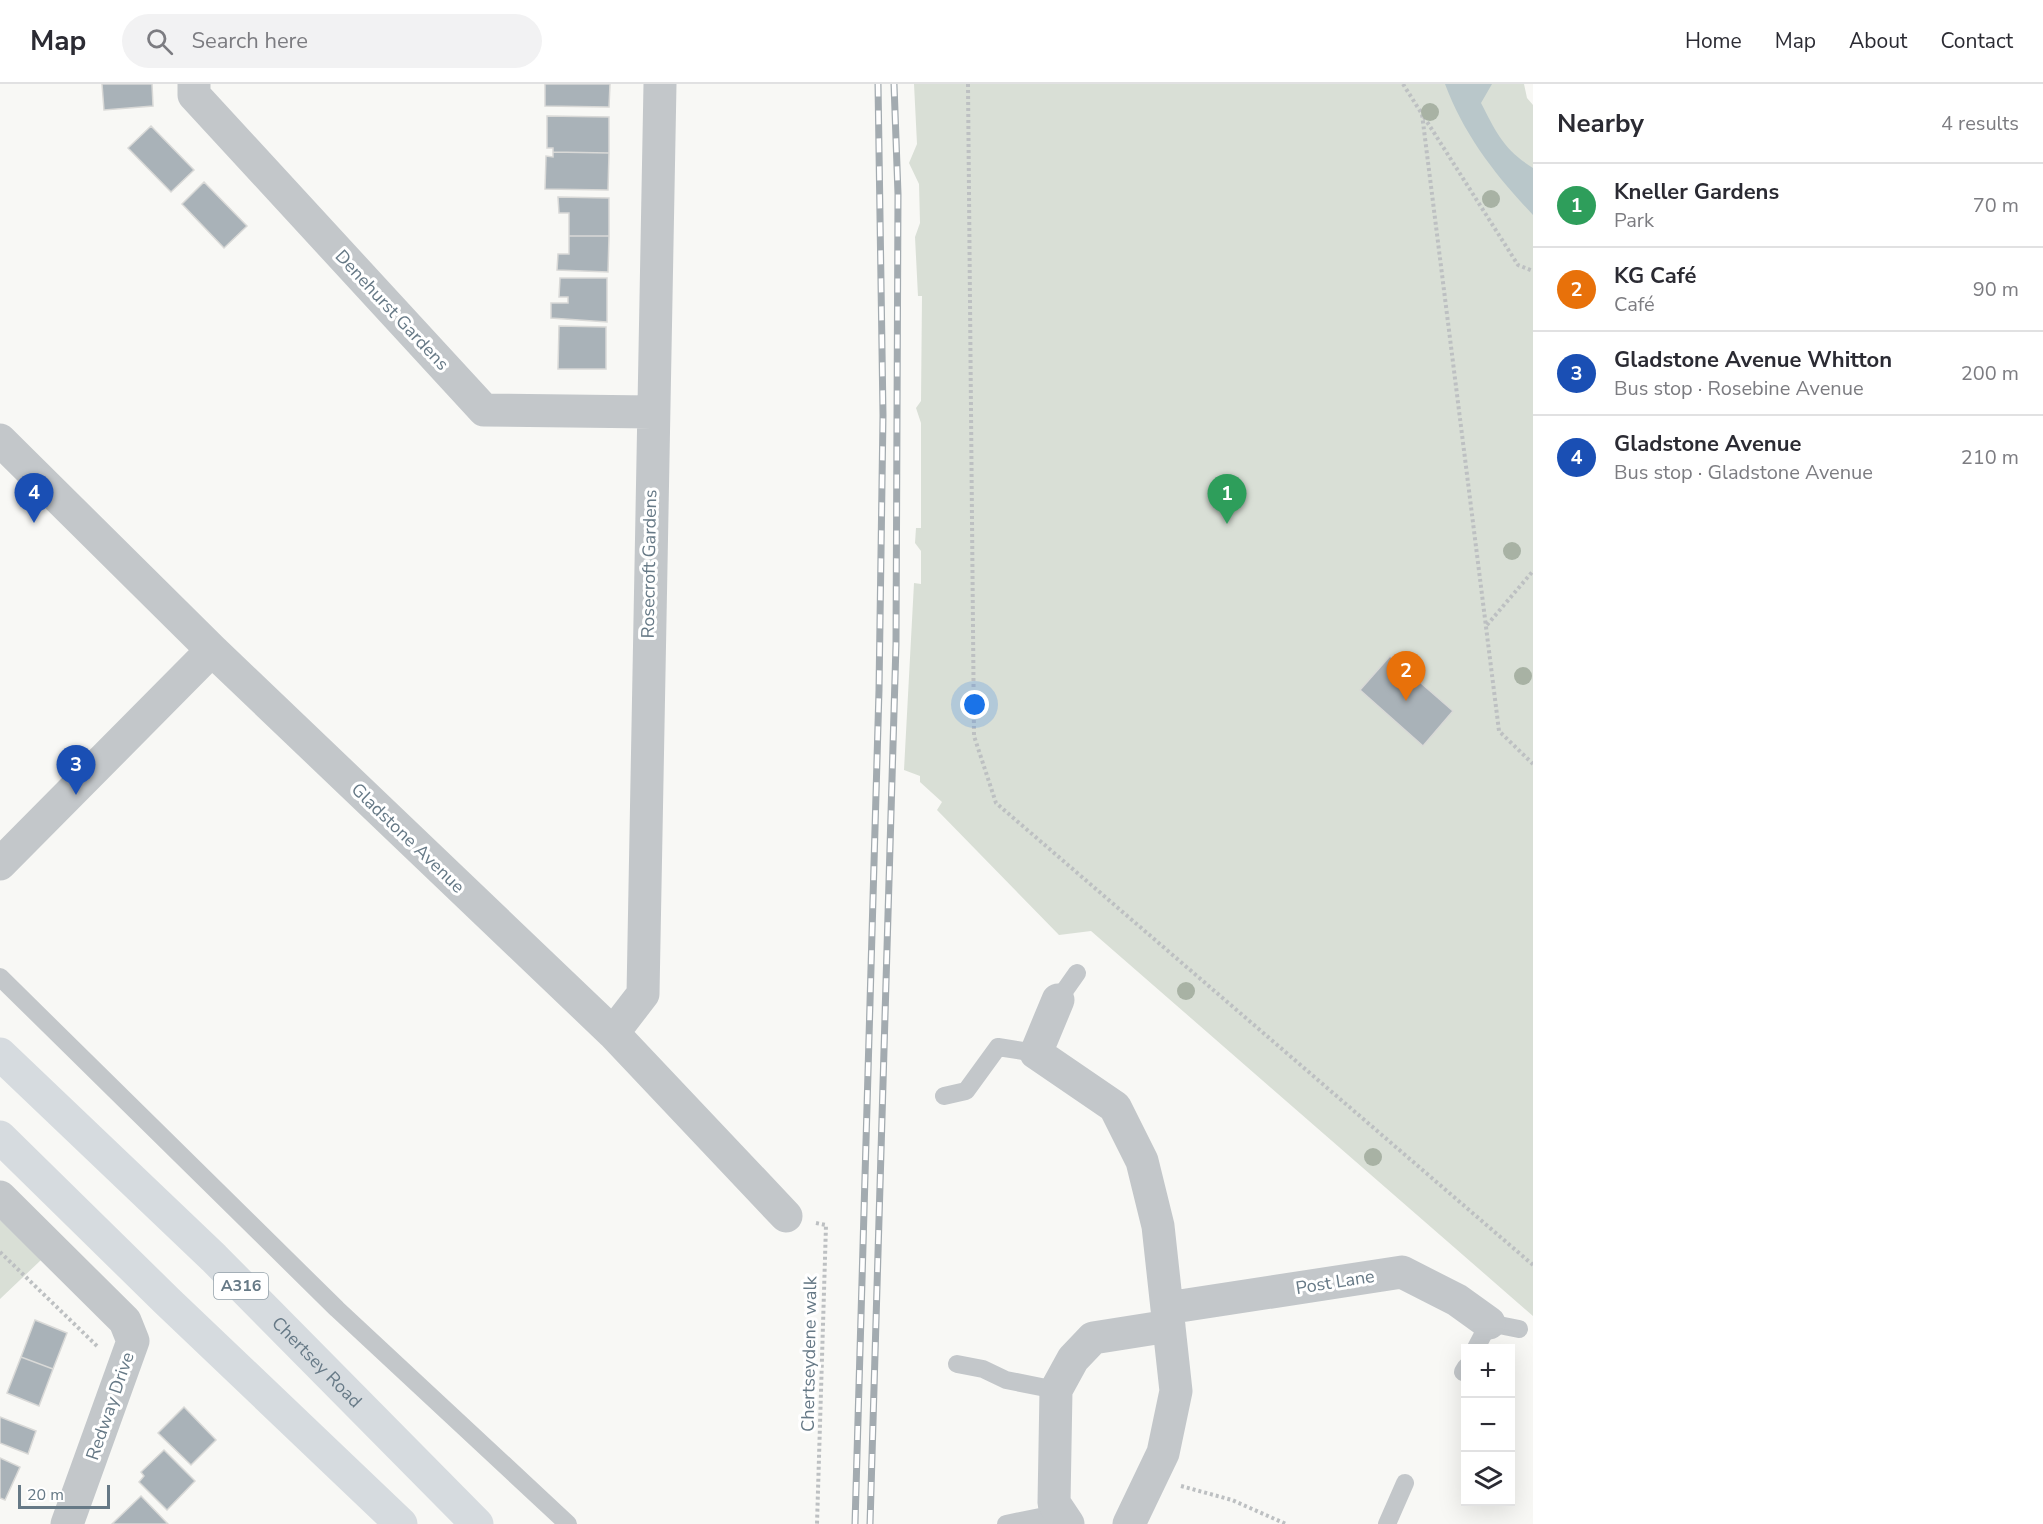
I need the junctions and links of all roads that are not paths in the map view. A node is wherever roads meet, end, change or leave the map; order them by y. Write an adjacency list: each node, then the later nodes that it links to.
1 (194, 84): 3 (street, Denehurst Gardens)
2 (660, 84): 3 (street, Rosecroft Gardens)
3 (652, 412): 10 (street, Rosecroft Gardens)
4 (0, 440): 5 (street, Gladstone Avenue)
5 (212, 650): 6 (street); 10 (street, Gladstone Avenue)
6 (0, 864)
7 (1077, 973): 9 (lane)
8 (0, 977): 26 (lane)
9 (1058, 1000): 11 (street)
10 (613, 1033): 16 (street, Gladstone Avenue)
11 (1036, 1053): 13 (lane); 17 (street)
12 (0, 1054): 25 (highway, Chertsey Road / A316)
13 (944, 1096)
14 (0, 1137): 24 (highway)
15 (0, 1197): 23 (street, Redway Drive)
16 (786, 1216)
17 (1168, 1317): 18 (street, Post Lane); 20 (street, Post Lane); 28 (street)
18 (1494, 1334)
19 (957, 1364): 20 (lane)
20 (1056, 1390): 22 (street)
21 (1405, 1483): 29 (lane)
22 (1064, 1518): 27 (lane)
23 (67, 1524)
24 (400, 1524)
25 (477, 1524)
26 (568, 1524)
27 (1006, 1524)
28 (1129, 1524)
29 (1387, 1524)

